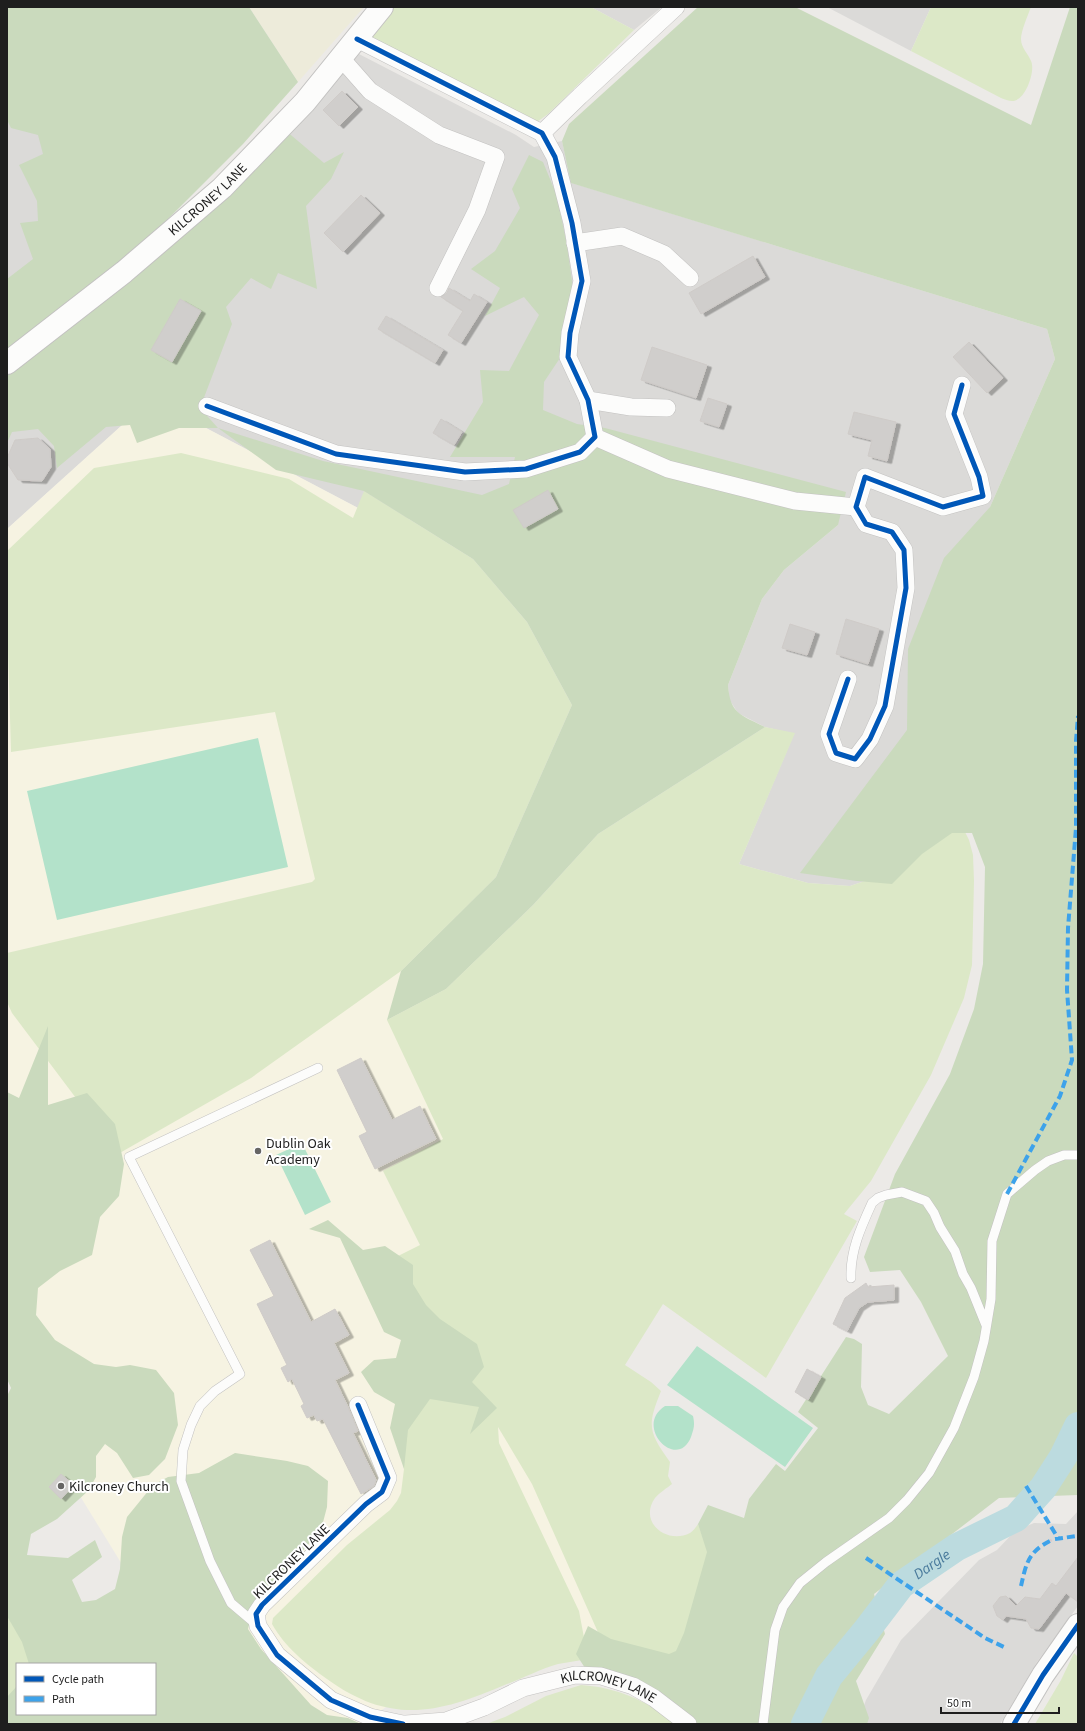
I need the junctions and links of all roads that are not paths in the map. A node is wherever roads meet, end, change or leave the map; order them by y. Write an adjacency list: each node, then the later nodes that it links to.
1 (382, 7): 3 (street, KILCRONEY LANE)
2 (676, 7): 5 (street)
3 (357, 39): 4 (street, KILCRONEY LANE); 5 (street)
4 (341, 58): 8 (street); 9 (street, KILCRONEY LANE)
5 (542, 133): 6 (street)
6 (575, 243): 7 (street); 11 (street)
7 (690, 278)
8 (438, 288)
9 (7, 363)
10 (962, 385): 15 (street)
11 (588, 400): 13 (street); 14 (street)
12 (207, 406): 14 (street)
13 (667, 408)
14 (595, 437): 15 (street)
15 (856, 507): 16 (street)
16 (848, 679)
17 (318, 1068): 23 (lane)
18 (1078, 1154): 20 (lane)
19 (851, 1278): 20 (lane)
20 (986, 1325): 27 (lane)
21 (358, 1405): 23 (street, KILCRONEY LANE)
22 (1078, 1625): 28 (street)
23 (258, 1626): 24 (street)
24 (403, 1724)
25 (406, 1724): 26 (street, KILCRONEY LANE)
26 (688, 1724)
27 (763, 1724)
28 (1014, 1724)

